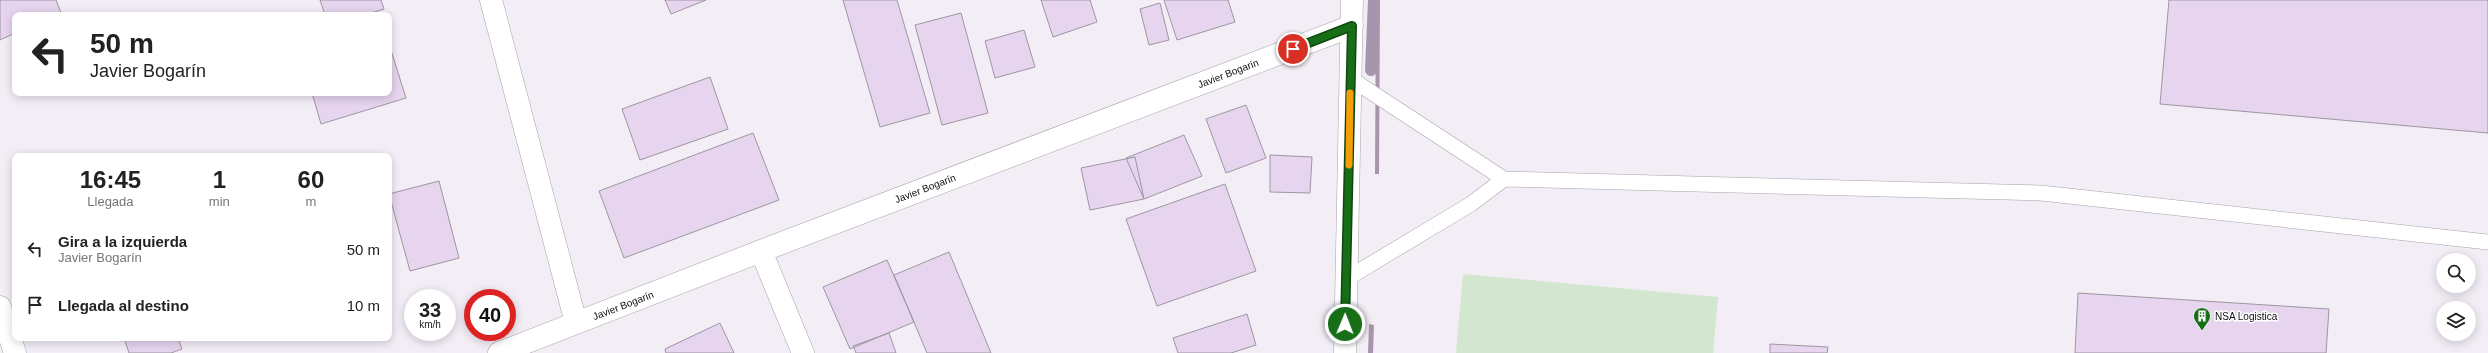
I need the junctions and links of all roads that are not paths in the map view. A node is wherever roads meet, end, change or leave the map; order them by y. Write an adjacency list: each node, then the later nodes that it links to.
1 (491, 0): 10 (street)
2 (1352, 0): 3 (street)
3 (1352, 26): 4 (street); 7 (street, Javier Bogarín)
4 (1351, 79): 5 (lane); 8 (street)
5 (1504, 179): 6 (lane); 8 (lane)
6 (2488, 242)
7 (761, 251): 10 (street, Javier Bogarín); 13 (street)
8 (1346, 280): 14 (street)
9 (0, 308): 11 (street)
10 (576, 323): 12 (street, Javier Bogarín)
11 (15, 353)
12 (499, 353)
13 (802, 353)
14 (1345, 353)

